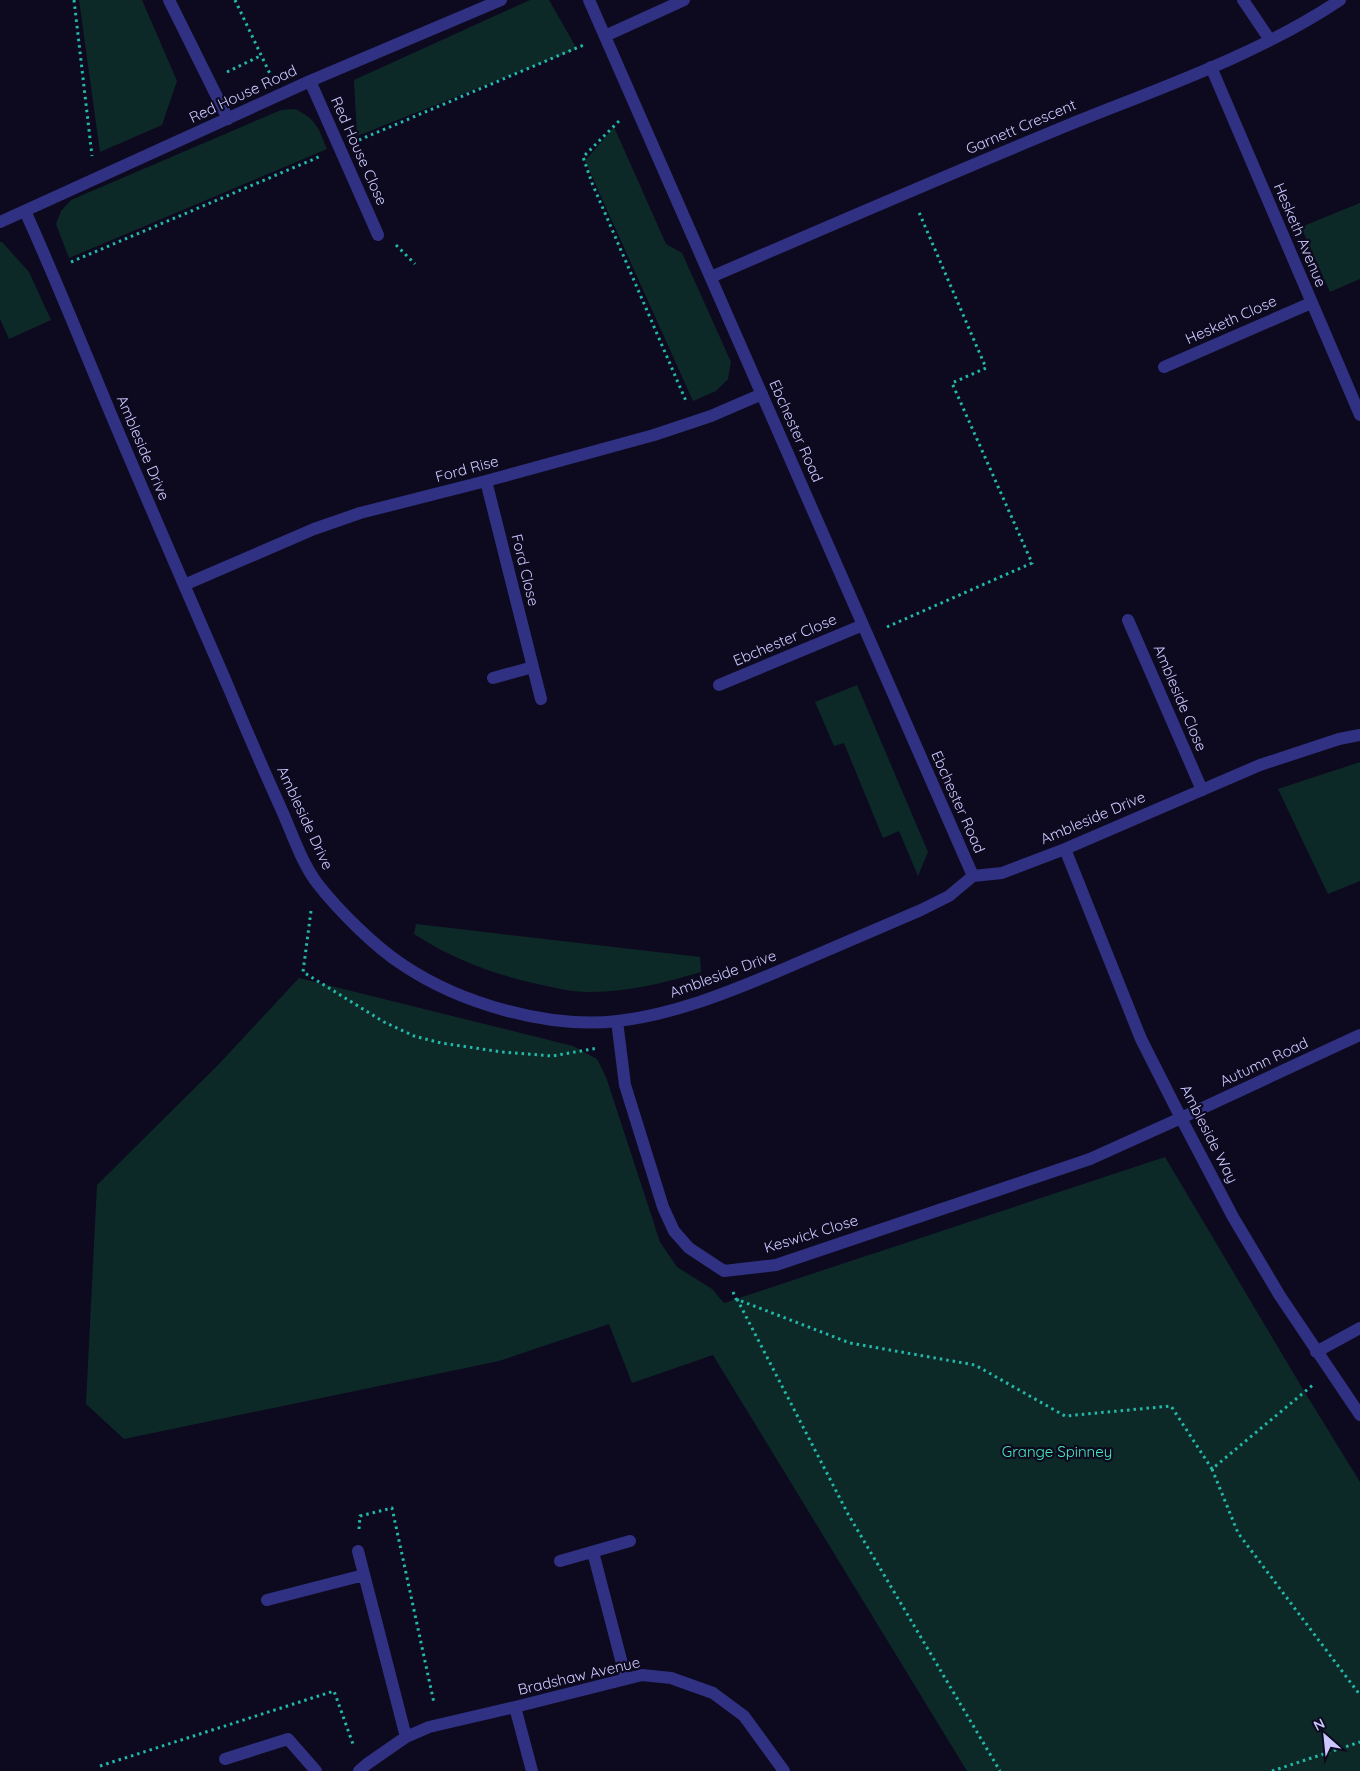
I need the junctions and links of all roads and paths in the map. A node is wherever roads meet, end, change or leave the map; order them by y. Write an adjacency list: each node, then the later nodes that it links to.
1 (74, 0): 18 (path)
2 (169, 0): 13 (street)
3 (234, 0): 11 (path)
4 (501, 0): 14 (street, Red House Road)
5 (589, 0): 9 (street, Ebchester Road)
6 (684, 0): 9 (street)
7 (1243, 0): 10 (street)
8 (1340, 0): 10 (street, Garnett Crescent)
9 (605, 36): 16 (street, Ebchester Road)
10 (1270, 40): 12 (street, Garnett Crescent)
11 (260, 56): 13 (path); 15 (path)
12 (1211, 67): 19 (street, Garnett Crescent); 24 (street, Hesketh Avenue)
13 (209, 81): 17 (street)
14 (310, 81): 15 (street, Red House Road); 22 (street, Red House Close)
15 (280, 95): 17 (street, Red House Road)
16 (635, 104): 23 (street, Ebchester Road); 28 (path)
17 (228, 119): 18 (street, Red House Road)
18 (100, 177): 20 (street, Red House Road)
19 (910, 191): 23 (street, Garnett Crescent); 32 (path)
20 (25, 211): 21 (street, Red House Road); 30 (street, Ambleside Drive)
21 (0, 222)
22 (378, 235)
23 (711, 277): 26 (street, Ebchester Road)
24 (1311, 303): 25 (street, Hesketh Close); 27 (street, Hesketh Avenue)
25 (1164, 367)
26 (762, 394): 28 (street, Ford Rise); 32 (street, Ebchester Road)
27 (1360, 415)
28 (694, 422): 29 (street, Ford Rise)
29 (486, 481): 30 (street, Ford Rise); 33 (street, Ford Close)
30 (184, 585): 41 (street, Ambleside Drive)
31 (1128, 620): 38 (street, Ambleside Close)
32 (865, 630): 35 (street, Ebchester Close); 40 (street, Ebchester Road)
33 (533, 667): 34 (street); 36 (street, Ford Close)
34 (493, 678)
35 (719, 685)
36 (541, 699)
37 (1360, 735): 38 (street, Ambleside Drive)
38 (1202, 790): 39 (street, Ambleside Drive)
39 (1065, 849): 40 (street, Ambleside Drive); 45 (street, Ambleside Way)
40 (973, 876): 42 (street, Ambleside Drive)
41 (315, 880): 42 (street, Ambleside Drive); 44 (path)
42 (617, 1021): 44 (street)
43 (1360, 1035): 45 (street, Autumn Road)
44 (619, 1044): 47 (street)
45 (1181, 1118): 46 (street, Autumn Road); 50 (street, Ambleside Way)
46 (1090, 1159): 47 (street, Keswick Close)
47 (724, 1272): 48 (path)
48 (736, 1299): 53 (path); 71 (path)
49 (1360, 1328): 50 (street)
50 (1316, 1352): 51 (street, Ambleside Way)
51 (1329, 1371): 52 (street, Ambleside Way); 53 (path)
52 (1360, 1415)
53 (1212, 1469): 61 (path)
54 (630, 1541): 56 (street)
55 (358, 1551): 58 (street); 63 (path)
56 (593, 1552): 57 (street); 60 (street)
57 (560, 1561)
58 (364, 1575): 59 (street); 64 (street)
59 (267, 1600)
60 (626, 1679): 62 (street, Bradshaw Avenue); 70 (street, Bradshaw Avenue)
61 (1360, 1695)
62 (515, 1707): 63 (street, Bradshaw Avenue); 69 (street)
63 (440, 1725): 64 (street, Bradshaw Avenue)
64 (406, 1737): 68 (street, Bradshaw Avenue)
65 (1360, 1742): 72 (path)
66 (225, 1759): 67 (street)
67 (316, 1771)
68 (359, 1771)
69 (532, 1771)
70 (784, 1771)
71 (1000, 1771)
72 (1272, 1771)

